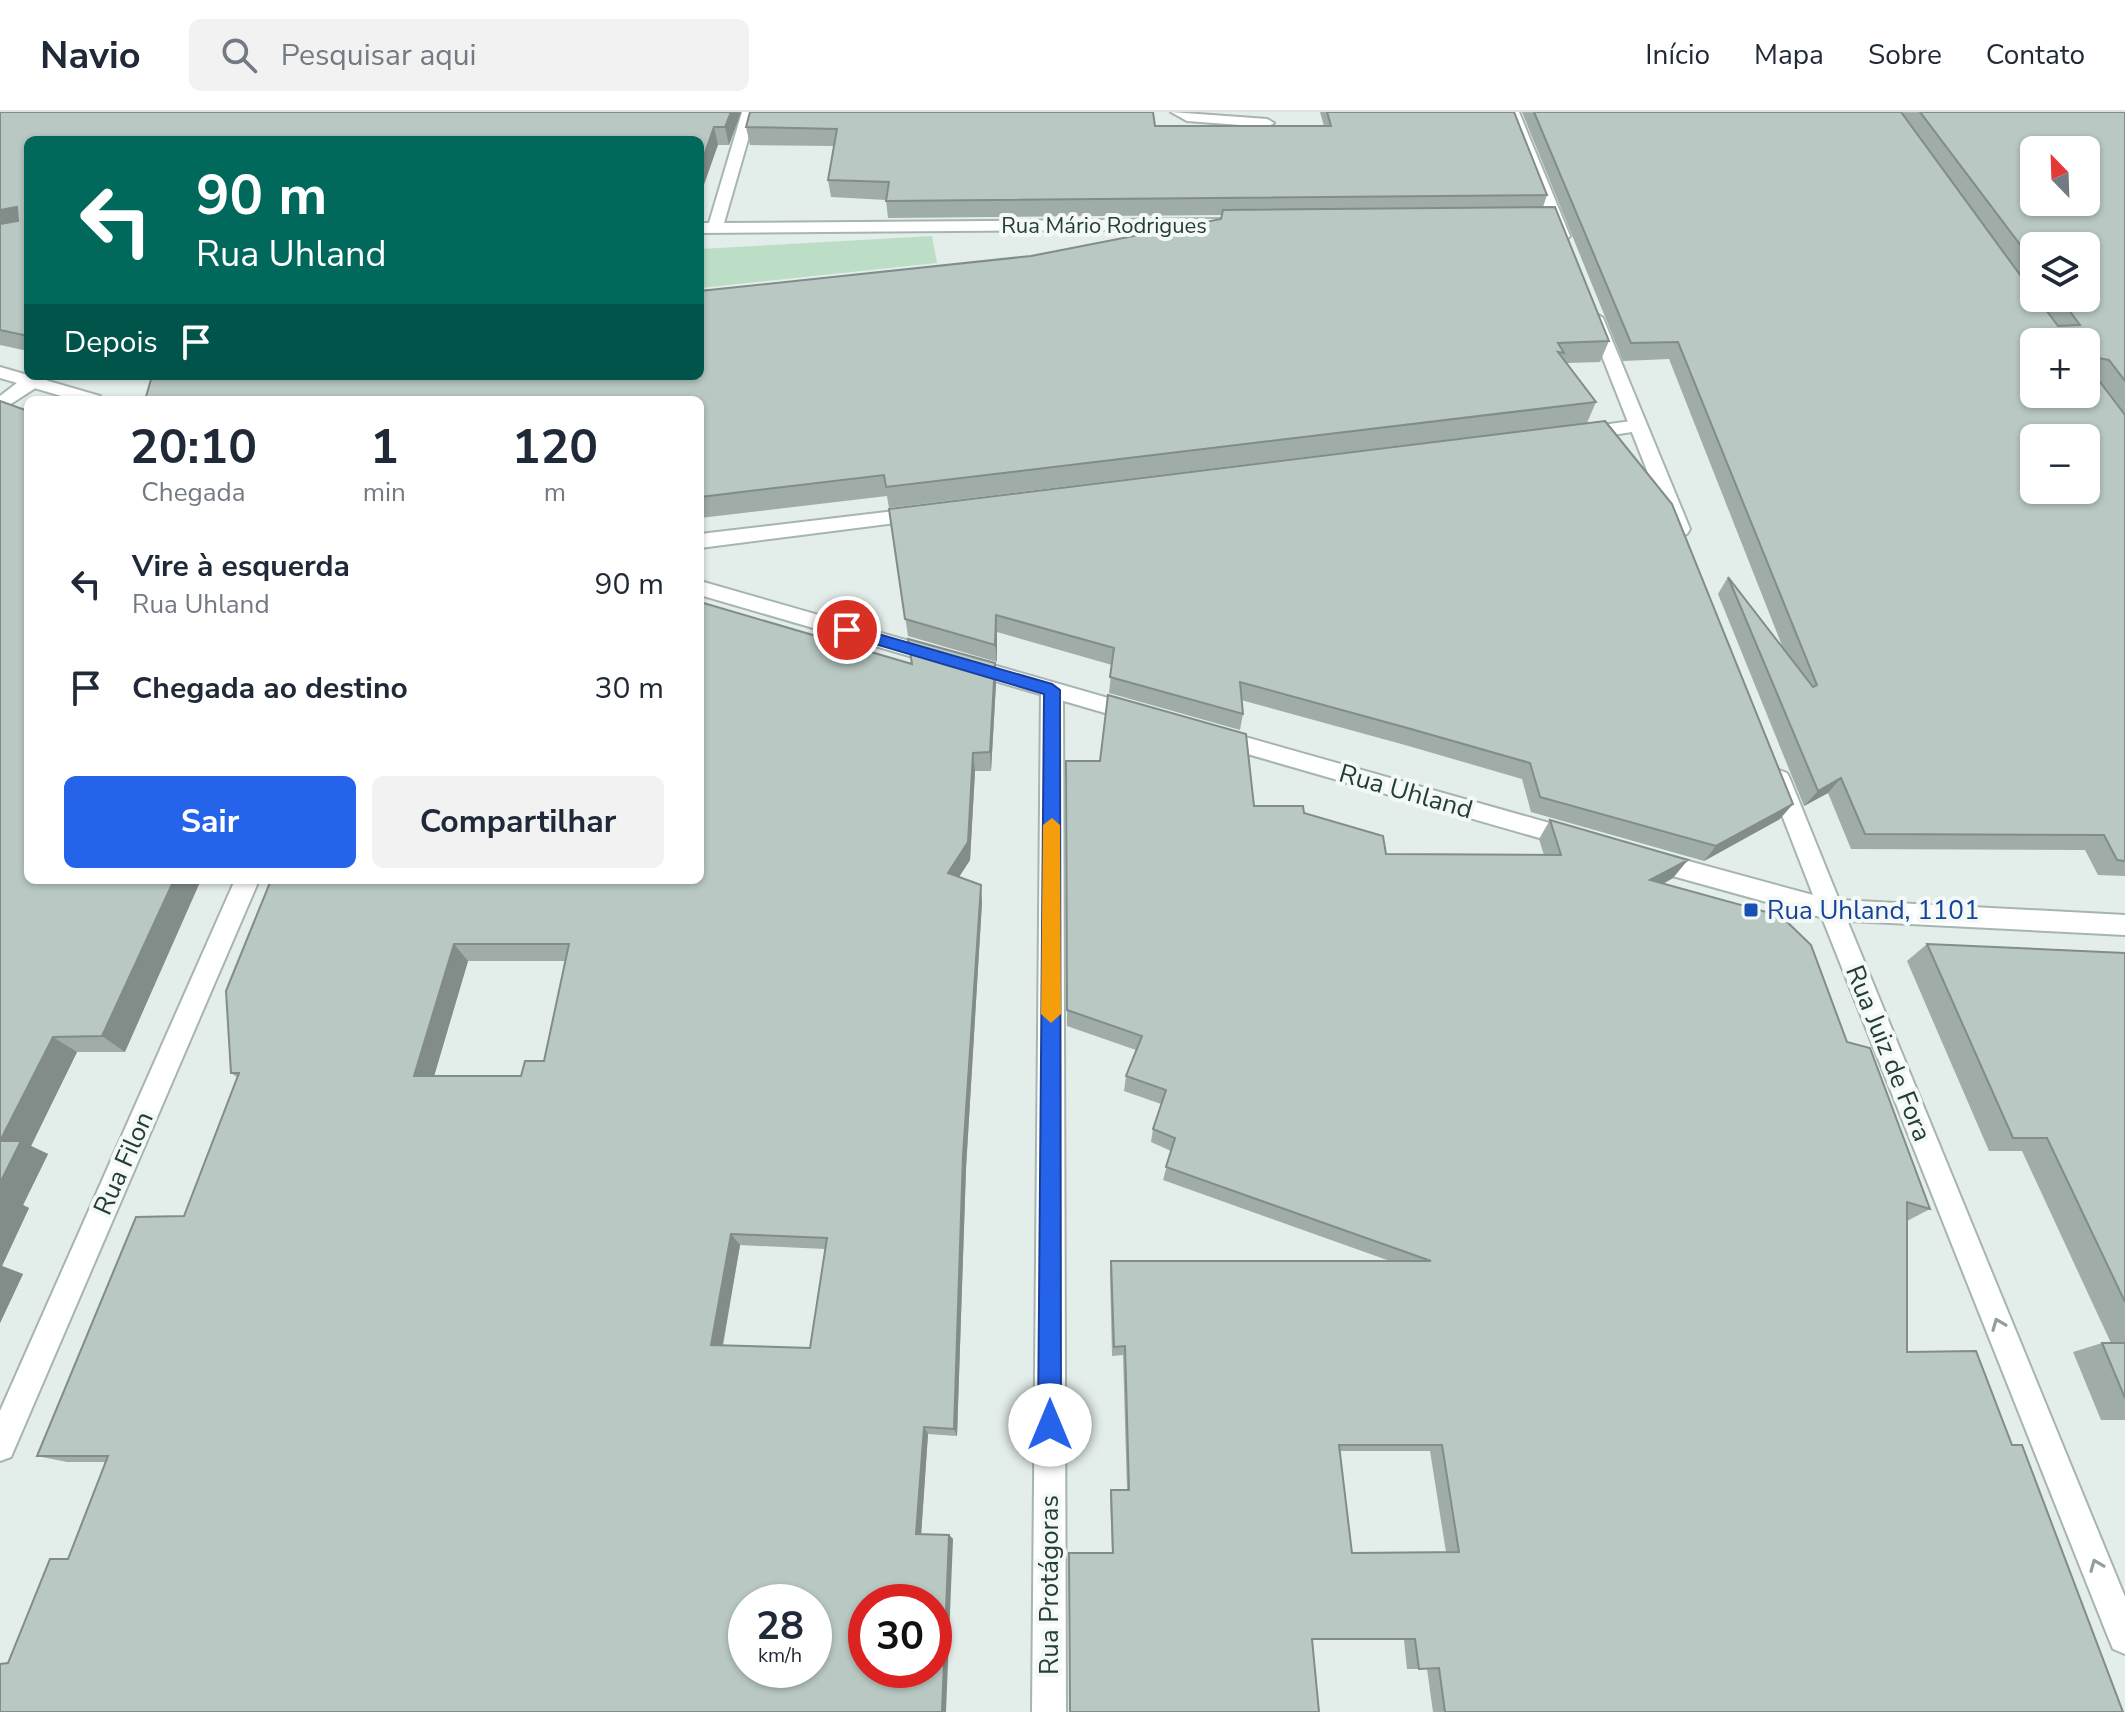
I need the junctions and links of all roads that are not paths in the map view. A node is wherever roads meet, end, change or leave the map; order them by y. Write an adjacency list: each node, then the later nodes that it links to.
1 (749, 112): 5 (street)
2 (1178, 112): 4 (street)
3 (1512, 112): 7 (street)
4 (1267, 123)
5 (707, 228): 6 (street, Rua Mário Rodrigues)
6 (1182, 241)
7 (1567, 250)
8 (1585, 294): 15 (street)
9 (0, 372): 10 (street)
10 (24, 376)
11 (35, 380): 14 (street)
12 (43, 380): 13 (street)
13 (84, 396)
14 (0, 405)
15 (1639, 426): 16 (street); 19 (street)
16 (1561, 436)
17 (935, 513): 18 (street)
18 (704, 541)
19 (1686, 544)
20 (704, 589): 21 (street)
21 (1052, 690): 22 (street); 32 (street, Rua Protágoras)
22 (1158, 721)
23 (1189, 729): 25 (street, Rua Uhland)
24 (1773, 763): 28 (street, Rua Juiz de Fora)
25 (1600, 846)
26 (1630, 855): 28 (street)
27 (245, 884): 30 (street, Rua Filon)
28 (1831, 910): 29 (street); 31 (street, Rua Juiz de Fora, one-way to 28)
29 (2125, 925)
30 (0, 1446)
31 (2125, 1637)
32 (1049, 1712)

